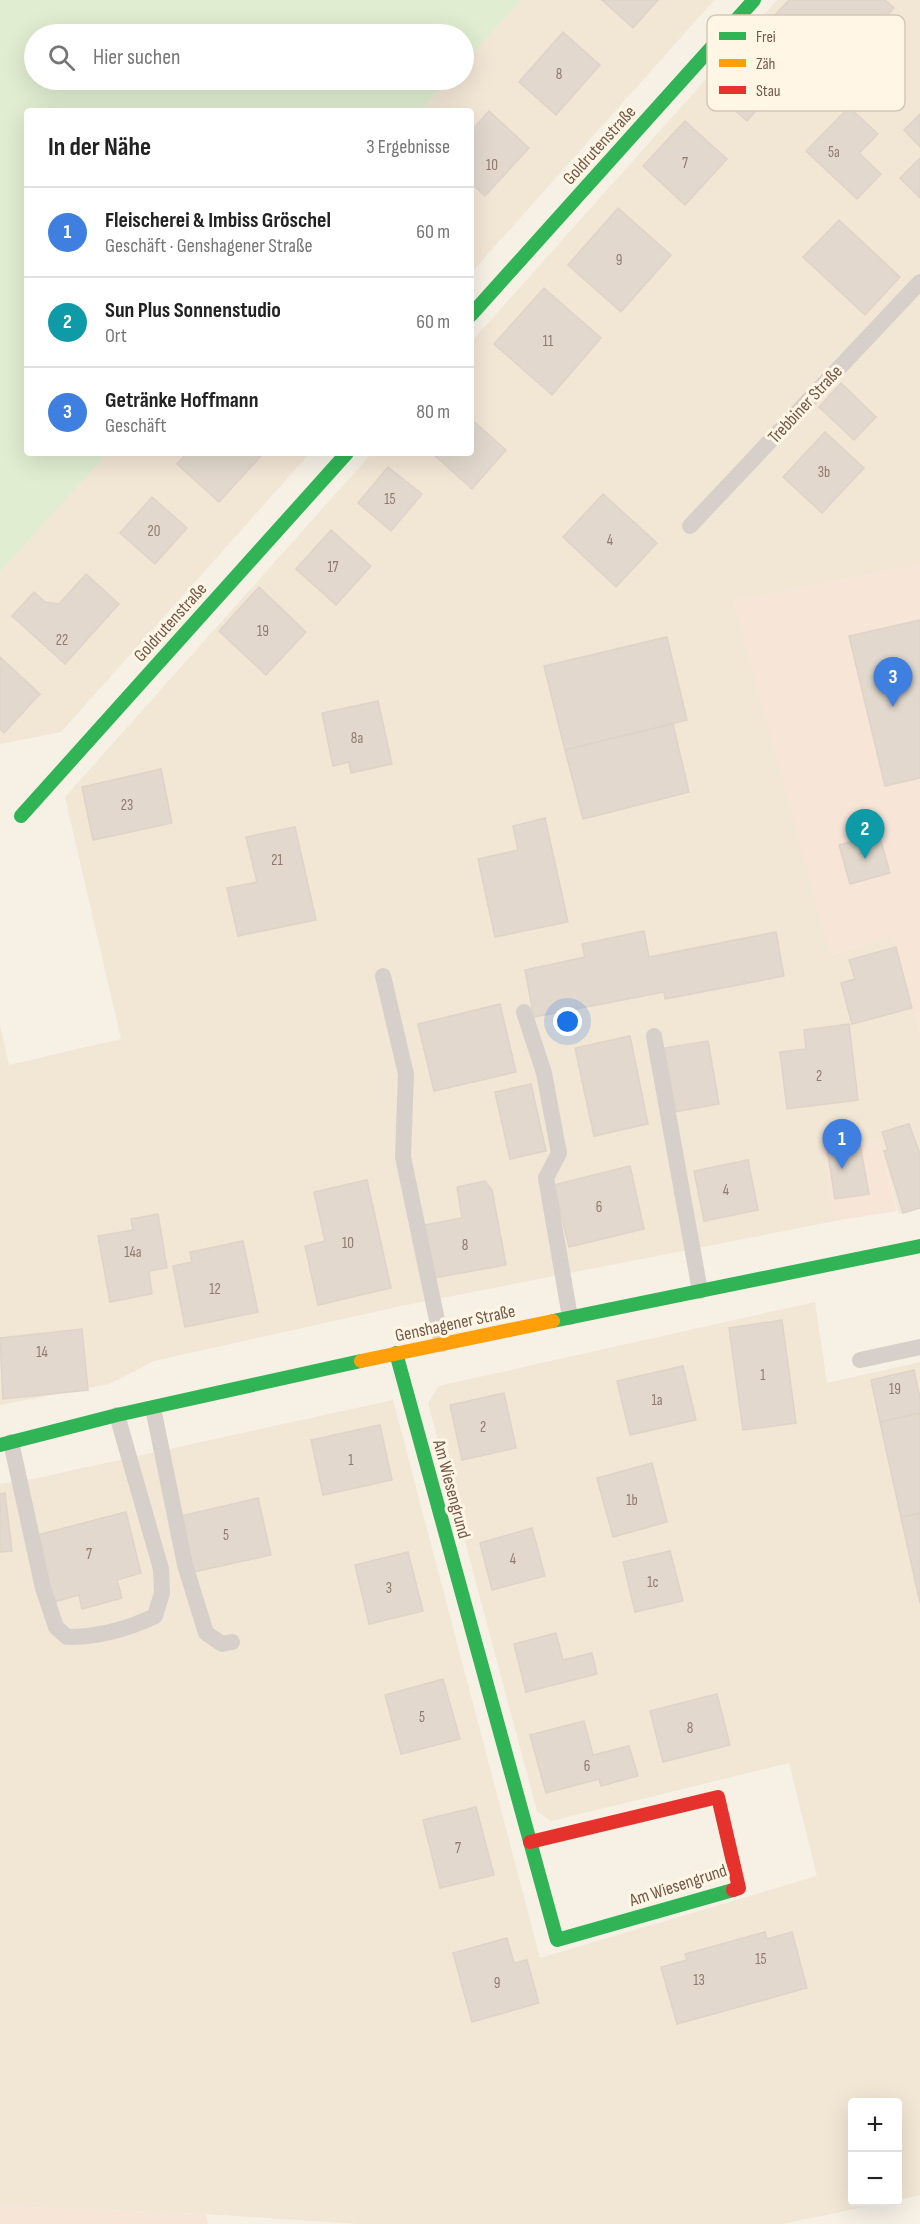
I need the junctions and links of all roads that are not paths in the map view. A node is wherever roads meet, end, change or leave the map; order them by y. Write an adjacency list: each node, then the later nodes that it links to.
1 (753, 0): 2 (street, Goldrutenstraße)
2 (740, 15)
3 (707, 51): 5 (street, Goldrutenstraße)
4 (920, 282): 7 (lane, Trebbiner Straße)
5 (474, 312)
6 (344, 456): 8 (street, Goldrutenstraße)
7 (690, 526)
8 (21, 816)
9 (383, 976): 15 (lane)
10 (524, 1012): 14 (lane)
11 (654, 1036): 13 (lane)
12 (920, 1246): 13 (street, Genshagener Straße)
13 (700, 1291): 14 (street, Genshagener Straße)
14 (570, 1317): 15 (street, Genshagener Straße)
15 (442, 1344): 17 (street, Genshagener Straße)
16 (920, 1347): 18 (lane)
17 (396, 1353): 19 (street, Genshagener Straße); 23 (street, Am Wiesengrund)
18 (860, 1360)
19 (153, 1408): 20 (street, Genshagener Straße); 22 (lane)
20 (117, 1415): 21 (street, Genshagener Straße); 21 (lane)
21 (6, 1444)
22 (232, 1642)
23 (530, 1842): 23 (street, Am Wiesengrund)

